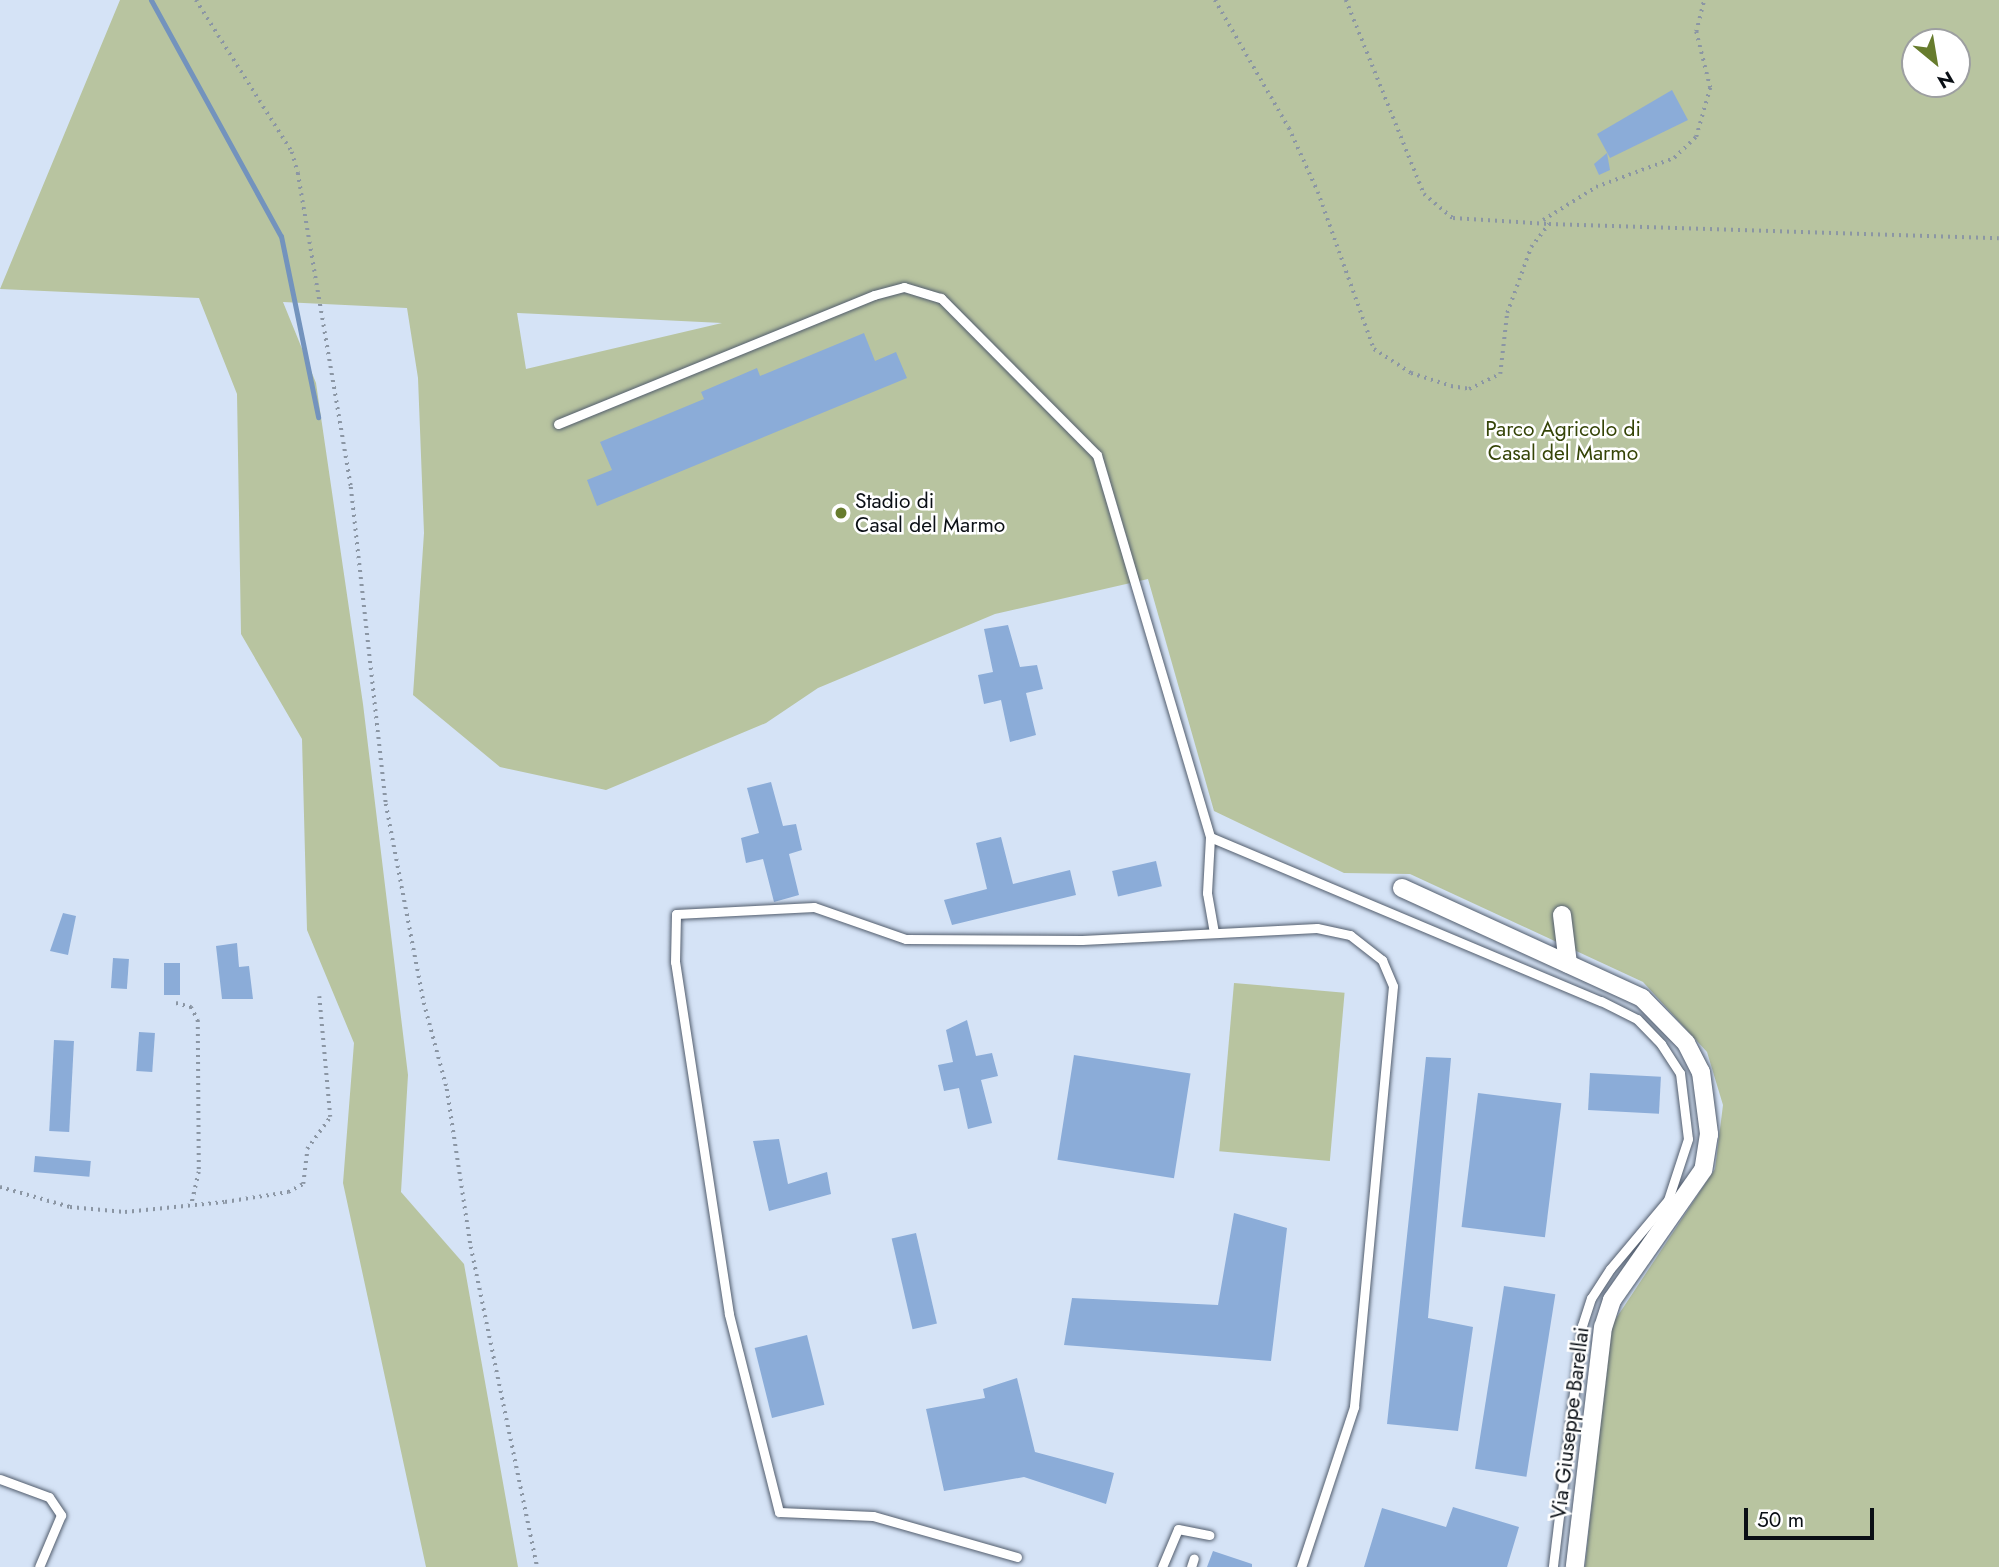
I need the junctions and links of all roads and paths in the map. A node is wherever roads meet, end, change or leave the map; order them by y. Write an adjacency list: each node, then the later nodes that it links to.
1 (196, 0): 22 (path)
2 (1215, 0): 6 (path)
3 (1346, 0): 5 (path)
4 (1704, 0): 5 (path)
5 (1543, 220): 6 (path)
6 (1549, 224): 7 (path)
7 (1999, 238)
8 (558, 424): 9 (lane)
9 (1210, 837): 12 (lane); 25 (lane)
10 (1402, 888): 13 (street, Via Giuseppe Barellai)
11 (1562, 915): 13 (street)
12 (1214, 932): 20 (lane); 24 (lane)
13 (1568, 964): 26 (street, Via Giuseppe Barellai)
14 (318, 996): 17 (path)
15 (176, 1003): 17 (path)
16 (0, 1187): 17 (path)
17 (191, 1206)
18 (0, 1479): 21 (lane)
19 (1209, 1535): 23 (lane)
20 (1017, 1557)
21 (39, 1567)
22 (537, 1567)
23 (1162, 1567)
24 (1301, 1567)
25 (1553, 1567)
26 (1575, 1567)

